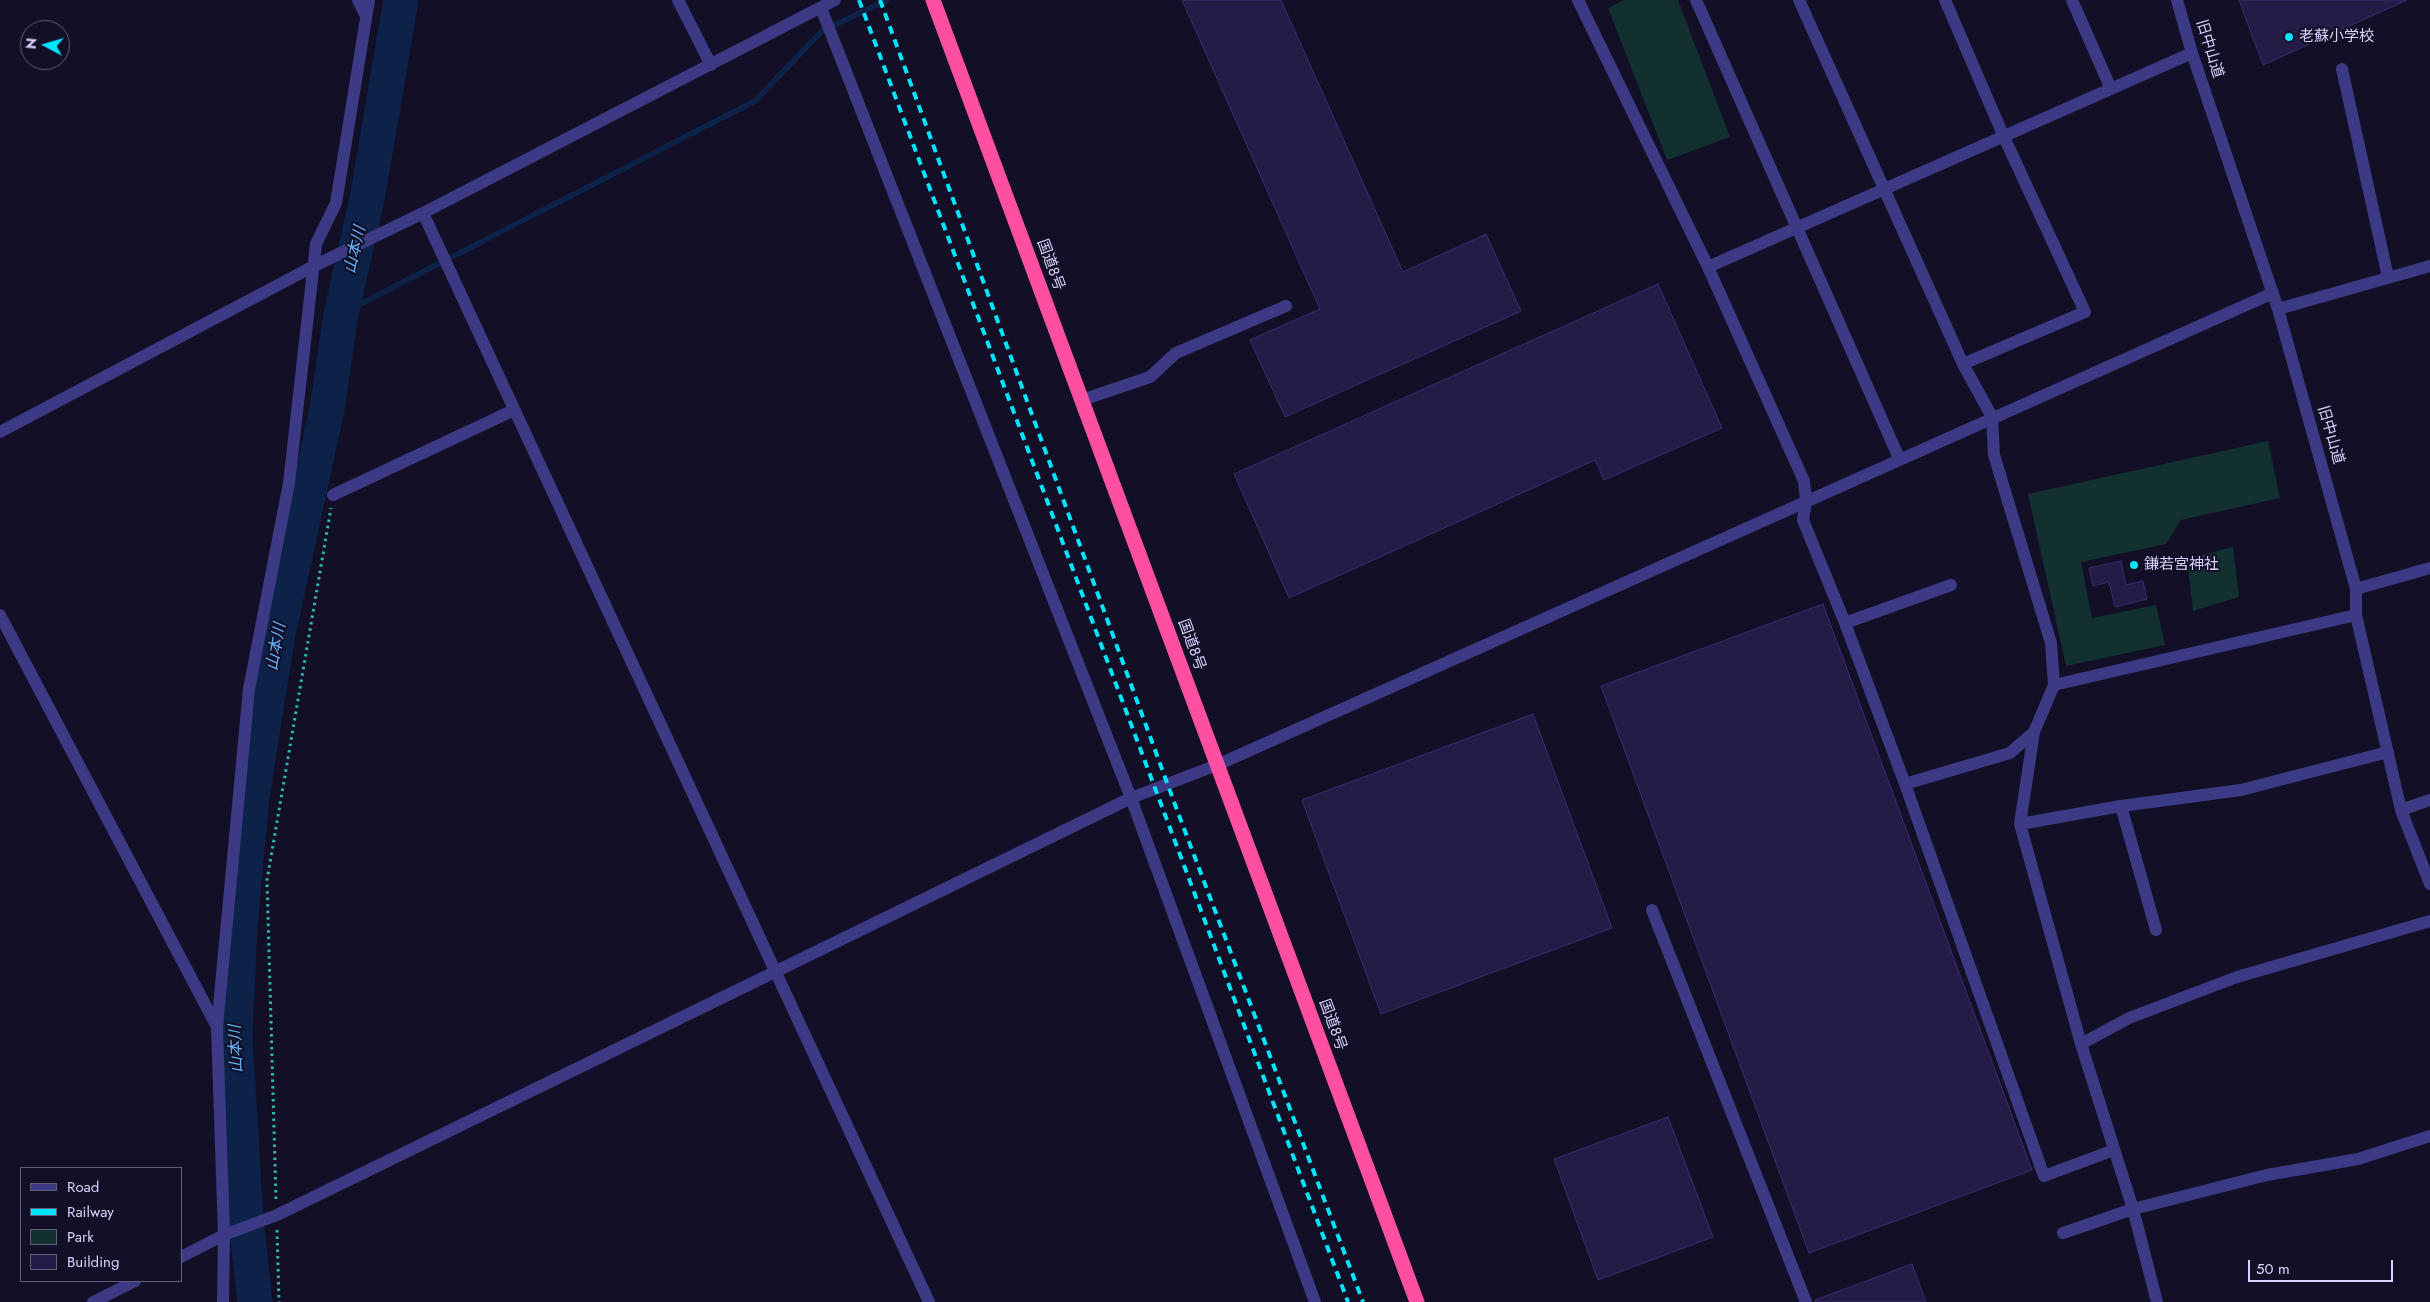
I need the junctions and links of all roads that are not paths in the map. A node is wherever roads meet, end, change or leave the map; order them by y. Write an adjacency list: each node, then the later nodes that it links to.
1 (358, 0): 13 (street)
2 (370, 0): 13 (street)
3 (678, 0): 15 (street)
4 (835, 0): 12 (street)
5 (933, 0): 30 (highway, 国道8号)
6 (1578, 0): 24 (street)
7 (1696, 0): 21 (street)
8 (1799, 0): 19 (street)
9 (1945, 0): 18 (street)
10 (2072, 0): 17 (street)
11 (2177, 0): 14 (street, 旧中山道)
12 (821, 8): 15 (street); 48 (street)
13 (366, 16): 22 (street)
14 (2192, 54): 17 (street); 26 (street, 旧中山道)
15 (711, 65): 20 (street)
16 (2342, 69): 25 (street)
17 (2111, 89): 18 (street)
18 (2004, 137): 19 (street); 29 (street)
19 (1885, 189): 21 (street); 29 (street)
20 (423, 213): 22 (street); 31 (street)
21 (1797, 228): 24 (street); 34 (street)
22 (314, 266): 33 (street); 58 (street)
23 (2430, 266): 25 (street)
24 (1708, 268): 36 (street)
25 (2388, 277): 28 (street)
26 (2273, 293): 28 (street, 旧中山道); 32 (street)
27 (1286, 306): 30 (street)
28 (2278, 309): 39 (street, 旧中山道)
29 (1963, 364): 32 (street)
30 (1082, 400): 46 (highway, 国道8号)
31 (514, 410): 35 (street); 57 (street)
32 (1992, 418): 34 (street); 43 (street)
33 (0, 432)
34 (1899, 458): 36 (street)
35 (334, 495)
36 (1806, 501): 42 (street); 46 (street)
37 (2430, 568): 39 (street)
38 (1950, 585): 42 (street)
39 (2356, 589): 41 (street, 旧中山道)
40 (0, 615): 58 (street)
41 (2356, 615): 43 (street); 45 (street, 旧中山道)
42 (1845, 623): 47 (street)
43 (2054, 685): 44 (street)
44 (2034, 732): 47 (street); 52 (street)
45 (2388, 752): 50 (street); 51 (street, 旧中山道)
46 (1217, 765): 48 (street); 71 (highway, 国道8号)
47 (1905, 784): 61 (street)
48 (1131, 798): 57 (street); 70 (street)
49 (2430, 800): 51 (street)
50 (2121, 806): 52 (street); 56 (street)
51 (2401, 810): 53 (street, 旧中山道)
52 (2020, 824): 59 (street)
53 (2430, 884)
54 (1652, 910): 72 (street)
55 (2430, 921): 59 (street)
56 (2156, 930)
57 (776, 972): 64 (street); 69 (street)
58 (217, 1027): 64 (street)
59 (2081, 1044): 61 (street)
60 (2430, 1136): 62 (street)
61 (2114, 1150): 62 (street)
62 (2133, 1209): 63 (street); 73 (street)
63 (2063, 1233)
64 (224, 1235): 65 (street); 68 (street)
65 (182, 1256)
66 (133, 1282): 67 (street)
67 (93, 1302)
68 (223, 1302)
69 (930, 1302)
70 (1315, 1302)
71 (1417, 1302)
72 (1806, 1302)
73 (2157, 1302)

